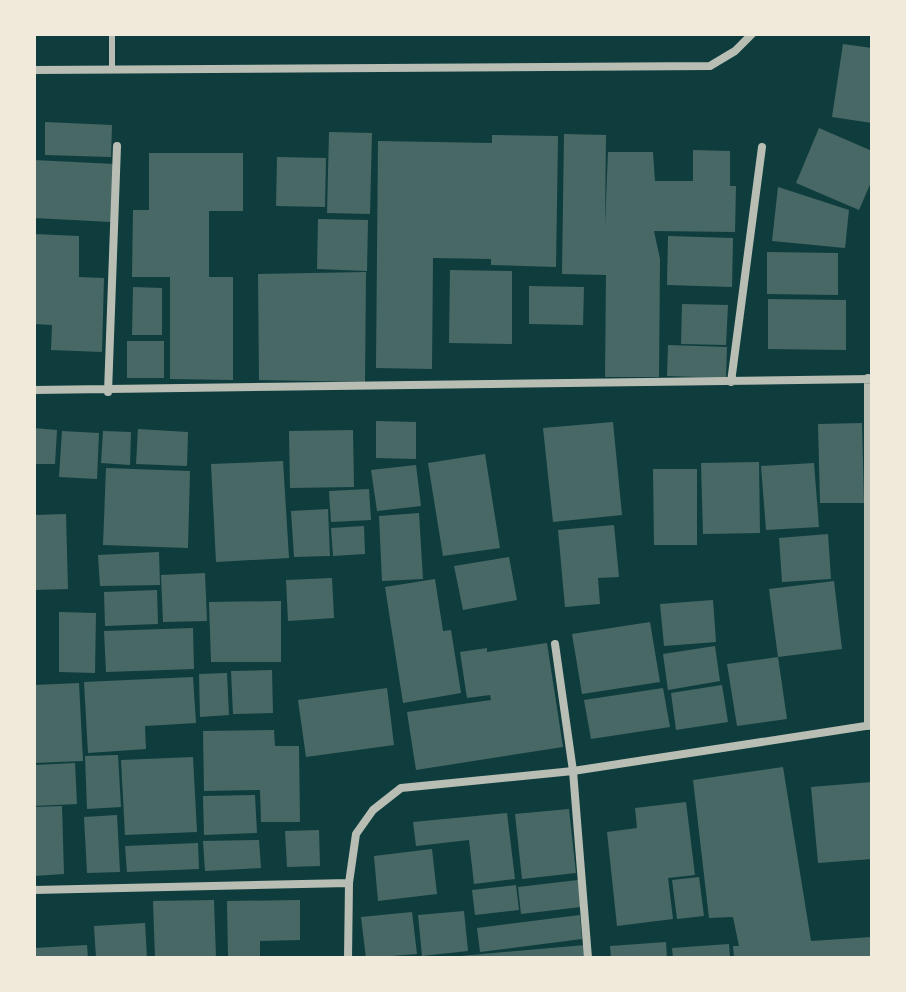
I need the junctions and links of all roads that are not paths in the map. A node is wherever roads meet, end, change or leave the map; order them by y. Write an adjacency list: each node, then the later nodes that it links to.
1 (112, 34): 3 (lane)
2 (752, 34): 3 (street)
3 (112, 69): 4 (street)
4 (34, 70)
5 (117, 146): 10 (street)
6 (762, 147): 8 (street)
7 (870, 378): 8 (street); 12 (street)
8 (731, 382): 10 (street)
9 (34, 390): 10 (street)
10 (108, 392)
11 (555, 644): 13 (street)
12 (870, 726): 13 (street)
13 (573, 771): 14 (street); 17 (street)
14 (349, 883): 15 (street); 16 (street)
15 (34, 890)
16 (348, 958)
17 (588, 958)

